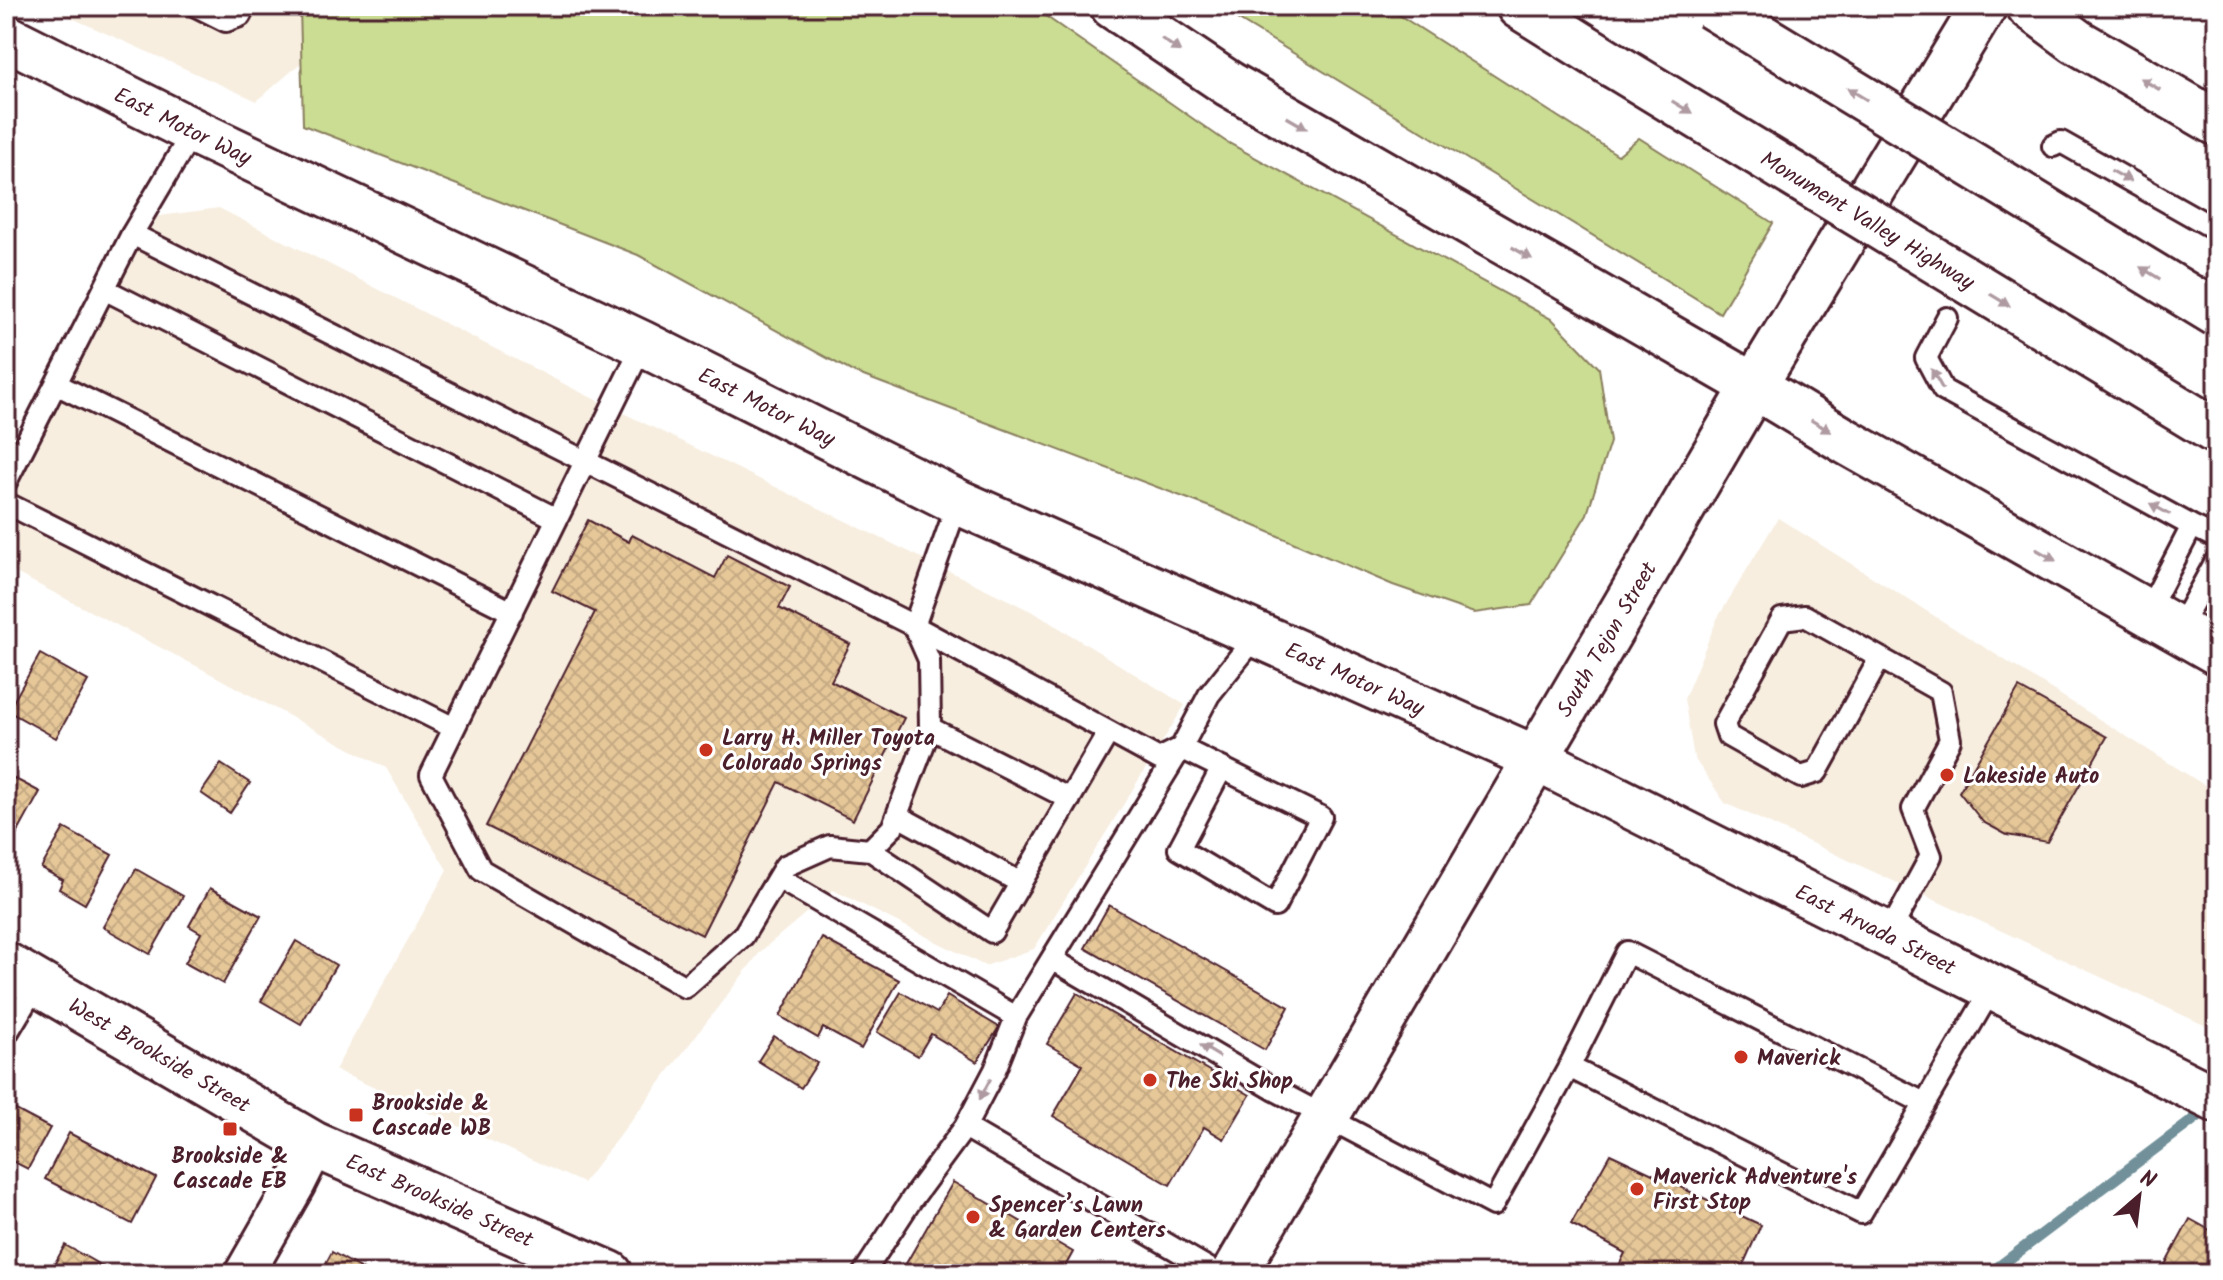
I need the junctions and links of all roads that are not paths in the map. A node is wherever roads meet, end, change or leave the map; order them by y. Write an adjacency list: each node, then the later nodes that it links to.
1 (196, 6): 2 (lane)
2 (245, 6)
3 (1113, 6): 19 (main road, one-way to 19)
4 (1519, 6): 20 (main road, Monument Valley Highway, one-way to 20, bridge)
5 (1711, 6): 15 (main road, one-way to 5, bridge)
6 (1984, 6): 19 (main road, South Tejon Street)
7 (2029, 6): 9 (main road, one-way to 7)
8 (6, 37): 10 (main road, East Motor Way)
9 (2217, 123)
10 (193, 131): 13 (lane); 17 (main road, East Motor Way)
11 (2053, 146): 12 (lane, one-way to 12)
12 (2217, 230)
13 (132, 234): 14 (lane); 21 (lane)
14 (104, 289): 18 (lane); 25 (lane)
15 (2217, 314)
16 (1947, 318): 26 (lane, one-way to 16)
17 (643, 344): 21 (lane); 23 (main road, East Motor Way)
18 (56, 384): 22 (lane); 29 (lane)
19 (1754, 386): 30 (main road, one-way to 30); 39 (main road, South Tejon Street)
20 (2217, 432)
21 (585, 462): 25 (lane); 31 (lane)
22 (6, 482)
23 (958, 502): 31 (lane); 32 (main road, East Motor Way)
24 (6, 503): 35 (lane)
25 (557, 519): 29 (lane)
26 (2192, 526): 27 (lane); 30 (lane)
27 (2217, 538)
28 (2217, 559): 30 (lane)
29 (512, 612): 35 (lane)
30 (2162, 621): 33 (main road)
31 (914, 626): 36 (lane); 37 (lane)
32 (1257, 635): 38 (lane); 39 (main road, East Motor Way)
33 (2217, 652)
34 (1880, 658): 34 (lane); 46 (lane)
35 (454, 728): 44 (lane)
36 (930, 728): 41 (lane); 42 (lane)
37 (1108, 733): 38 (lane); 41 (lane)
38 (1181, 748): 40 (lane); 47 (lane)
39 (1535, 758): 46 (main road, East Arvada Street); 55 (main road, South Tejon Street)
40 (1222, 768): 40 (lane)
41 (1070, 799): 45 (lane)
42 (898, 816): 43 (lane); 45 (lane)
43 (870, 850): 44 (lane); 45 (lane)
44 (778, 878): 50 (lane)
45 (1021, 883)
46 (1888, 935): 49 (main road, East Arvada Street)
47 (1052, 959): 50 (lane); 55 (lane, one-way to 47)
48 (21, 974): 51 (lane); 57 (main road, West Brookside Street)
49 (1992, 988): 53 (main road, East Arvada Street); 54 (lane)
50 (1016, 1017): 56 (lane, one-way to 56)
51 (6, 1035)
52 (1569, 1067): 54 (lane); 54 (lane); 55 (lane)
53 (2217, 1100)
54 (1924, 1103)
55 (1326, 1117): 62 (main road, South Tejon Street)
56 (965, 1127): 60 (lane); 61 (lane)
57 (315, 1145): 58 (street); 59 (main road, East Brookside Street)
58 (244, 1274)
59 (610, 1274)
60 (863, 1274)
61 (1218, 1274)
62 (1234, 1274)

